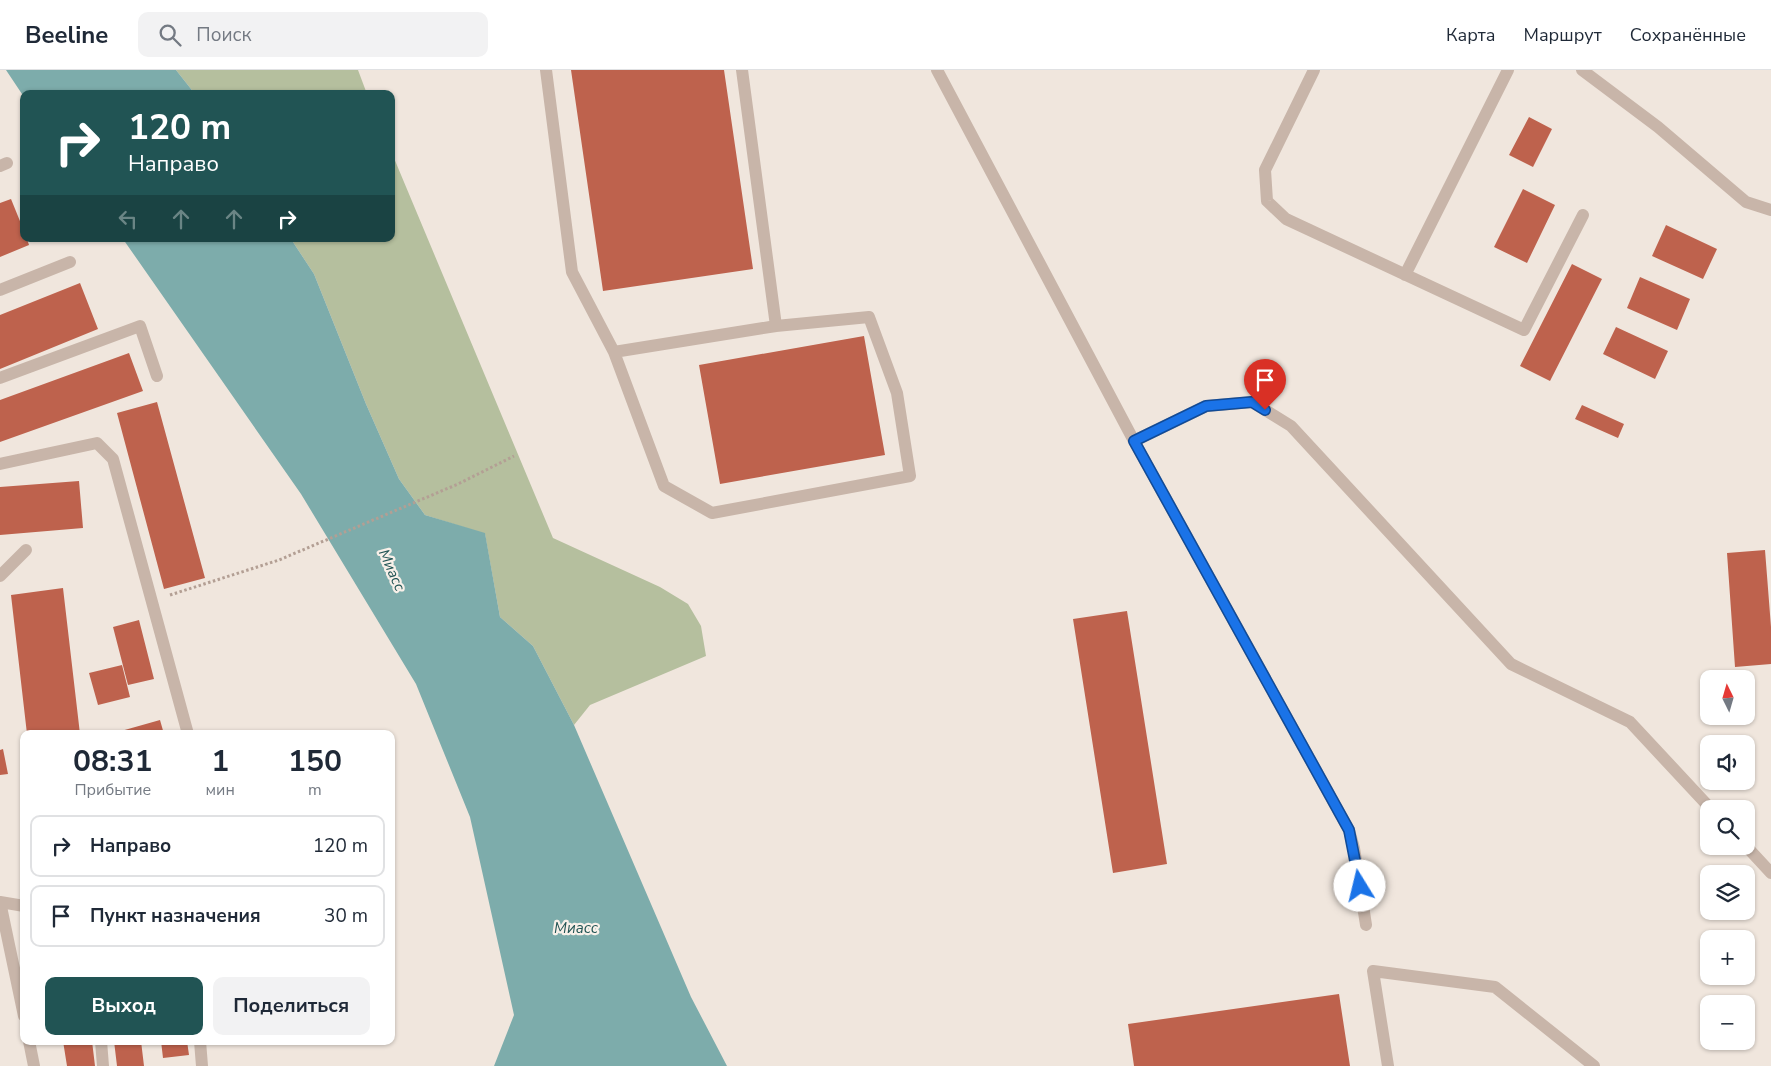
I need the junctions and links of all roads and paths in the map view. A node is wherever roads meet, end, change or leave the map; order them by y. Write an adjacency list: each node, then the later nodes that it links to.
1 (546, 70): 13 (lane)
2 (742, 70): 12 (lane)
3 (937, 70): 16 (lane)
4 (1314, 70): 10 (lane)
5 (1508, 70): 10 (lane)
6 (1582, 70): 7 (lane)
7 (1771, 210)
8 (1583, 215): 10 (lane)
9 (70, 262): 11 (lane)
10 (1405, 275)
11 (0, 290)
12 (776, 326): 13 (lane); 13 (lane)
13 (614, 352)
14 (157, 376): 15 (lane)
15 (0, 378)
16 (1134, 441): 23 (lane); 28 (lane)
17 (514, 456): 21 (path)
18 (0, 464): 21 (lane)
19 (26, 550): 20 (lane)
20 (0, 576)
21 (152, 601): 22 (lane)
22 (187, 730)
23 (1703, 800)
24 (1755, 855): 25 (lane)
25 (1771, 872)
26 (0, 902): 27 (lane); 29 (lane)
27 (20, 905)
28 (1366, 925)
29 (20, 997)
30 (30, 1045): 33 (lane)
31 (100, 1045): 34 (lane)
32 (200, 1045): 35 (lane)
33 (34, 1066)
34 (103, 1066)
35 (202, 1066)
36 (1388, 1066): 37 (lane)
37 (1594, 1066)

